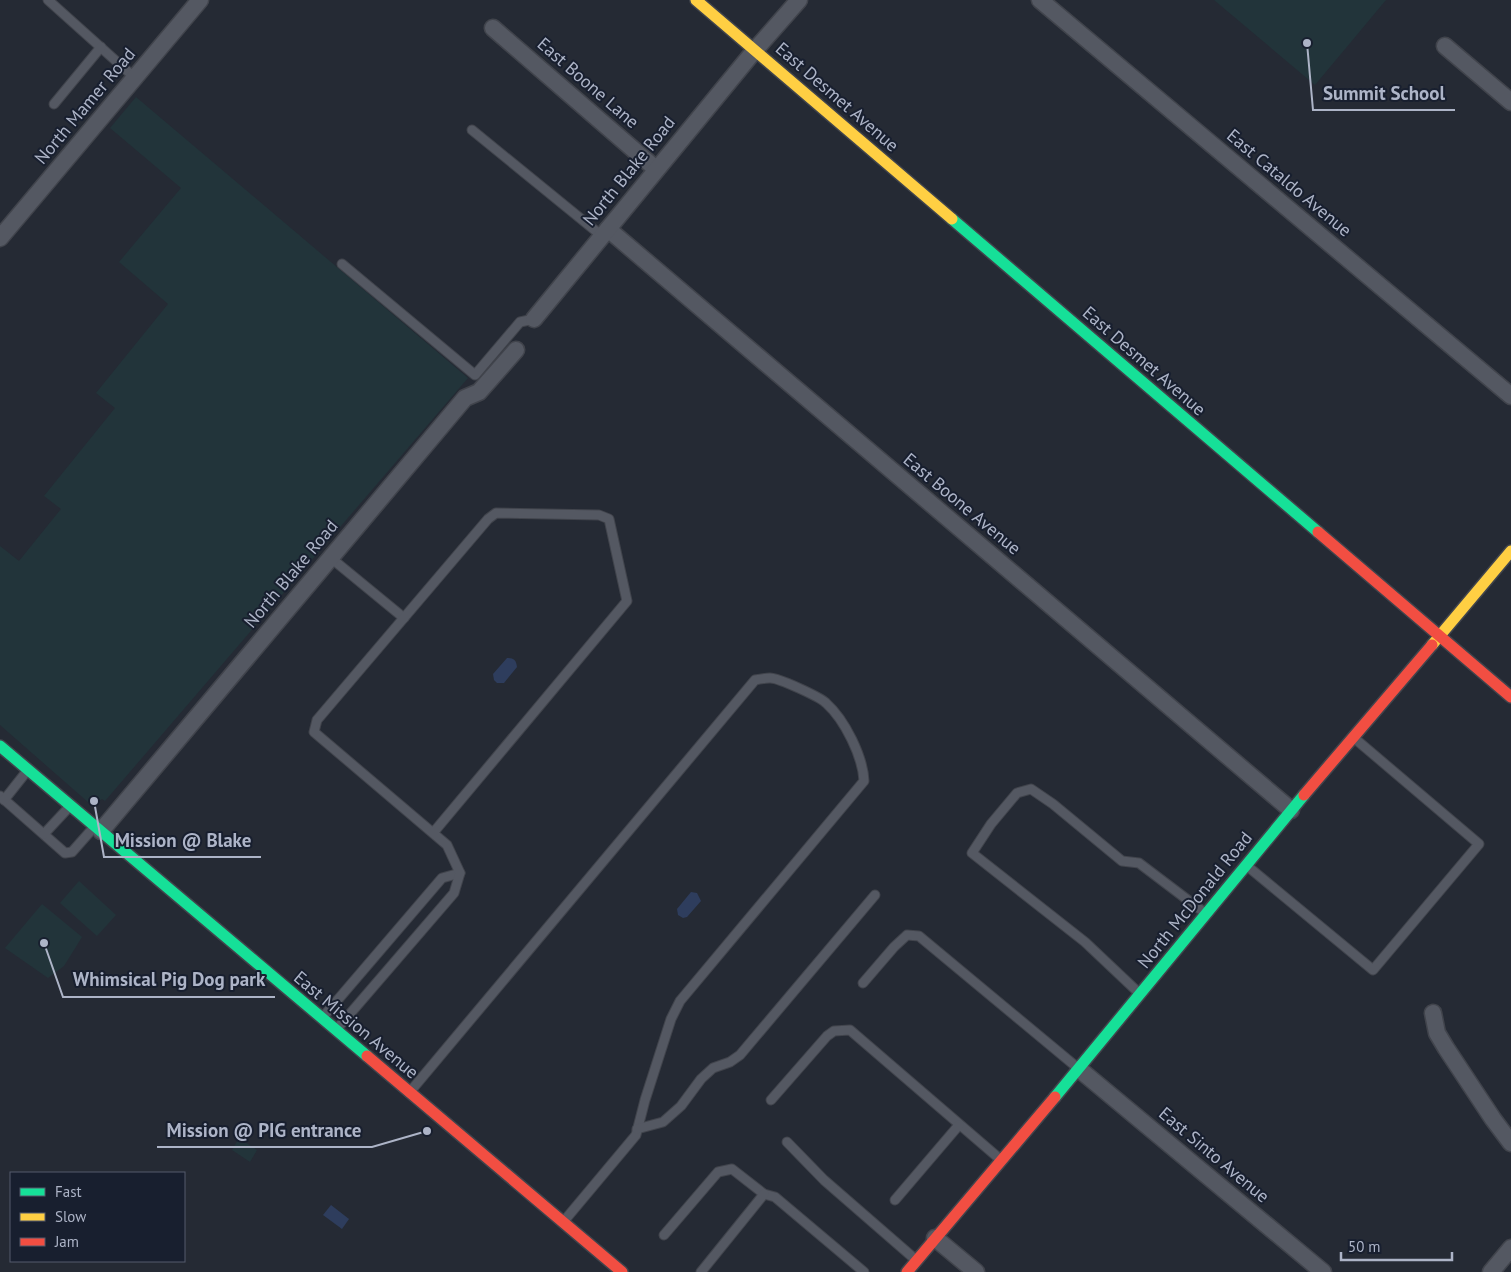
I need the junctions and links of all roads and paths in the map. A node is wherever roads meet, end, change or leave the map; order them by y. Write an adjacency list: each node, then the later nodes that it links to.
1 (48, 0): 8 (lane)
2 (696, 0): 9 (street)
3 (799, 0): 9 (street, North Blake Road)
4 (1040, 0): 20 (street, East Cataldo Avenue)
5 (193, 3): 10 (street, North Mamer Road)
6 (493, 28): 14 (street, East Boone Lane)
7 (1445, 46): 11 (street)
8 (101, 47): 10 (lane); 12 (lane)
9 (755, 50): 14 (street, North Blake Road); 24 (street, East Desmet Avenue)
10 (135, 78): 16 (street, North Mamer Road)
11 (1511, 102)
12 (54, 104)
13 (472, 130): 15 (lane)
14 (656, 169): 15 (street, North Blake Road)
15 (605, 232): 18 (street, North Blake Road); 31 (street, East Boone Avenue)
16 (0, 238)
17 (342, 264): 18 (lane)
18 (534, 318)
19 (516, 350): 22 (street, North Blake Road)
20 (1511, 396)
21 (1511, 551): 24 (street, North McDonald Road)
22 (330, 558): 23 (lane); 32 (street, North Blake Road)
23 (404, 618): 33 (lane); 33 (lane)
24 (1440, 637): 25 (street, East Desmet Avenue); 26 (street, North McDonald Road)
25 (1511, 697)
26 (1353, 737): 31 (street, North McDonald Road); 35 (lane)
27 (4, 753): 28 (street, East Mission Avenue)
28 (28, 770): 29 (lane); 30 (street, East Mission Avenue)
29 (2, 798): 34 (lane)
30 (71, 805): 32 (street, East Mission Avenue); 34 (lane)
31 (1291, 810): 35 (street, North McDonald Road)
32 (98, 828): 34 (lane); 42 (street, East Mission Avenue)
33 (433, 833): 36 (lane)
34 (44, 834)
35 (1246, 865): 38 (street, North McDonald Road)
36 (460, 873): 42 (lane); 43 (lane)
37 (875, 895): 48 (lane)
38 (1206, 914): 40 (street, North McDonald Road); 40 (lane)
39 (863, 983): 44 (lane)
40 (1140, 994): 44 (street, North McDonald Road)
41 (1433, 1013): 50 (street)
42 (322, 1019): 43 (street, East Mission Avenue)
43 (336, 1031): 45 (street, East Mission Avenue)
44 (1079, 1069): 51 (street, North McDonald Road); 64 (street, East Sinto Avenue)
45 (409, 1093): 48 (lane); 54 (street, East Mission Avenue)
46 (771, 1100): 47 (lane)
47 (960, 1124): 51 (lane); 53 (lane)
48 (637, 1129): 54 (lane)
49 (787, 1142): 58 (lane)
50 (1511, 1143)
51 (1001, 1160): 56 (street, North McDonald Road)
52 (764, 1194): 55 (lane); 60 (lane); 61 (lane)
53 (895, 1200)
54 (562, 1222): 59 (street, East Mission Avenue)
55 (664, 1235)
56 (935, 1238): 58 (street, North McDonald Road); 63 (street)
57 (1511, 1248): 65 (street)
58 (916, 1260): 62 (street, North McDonald Road)
59 (622, 1272)
60 (701, 1272)
61 (864, 1272)
62 (907, 1272)
63 (976, 1272)
64 (1323, 1272)
65 (1491, 1272)

